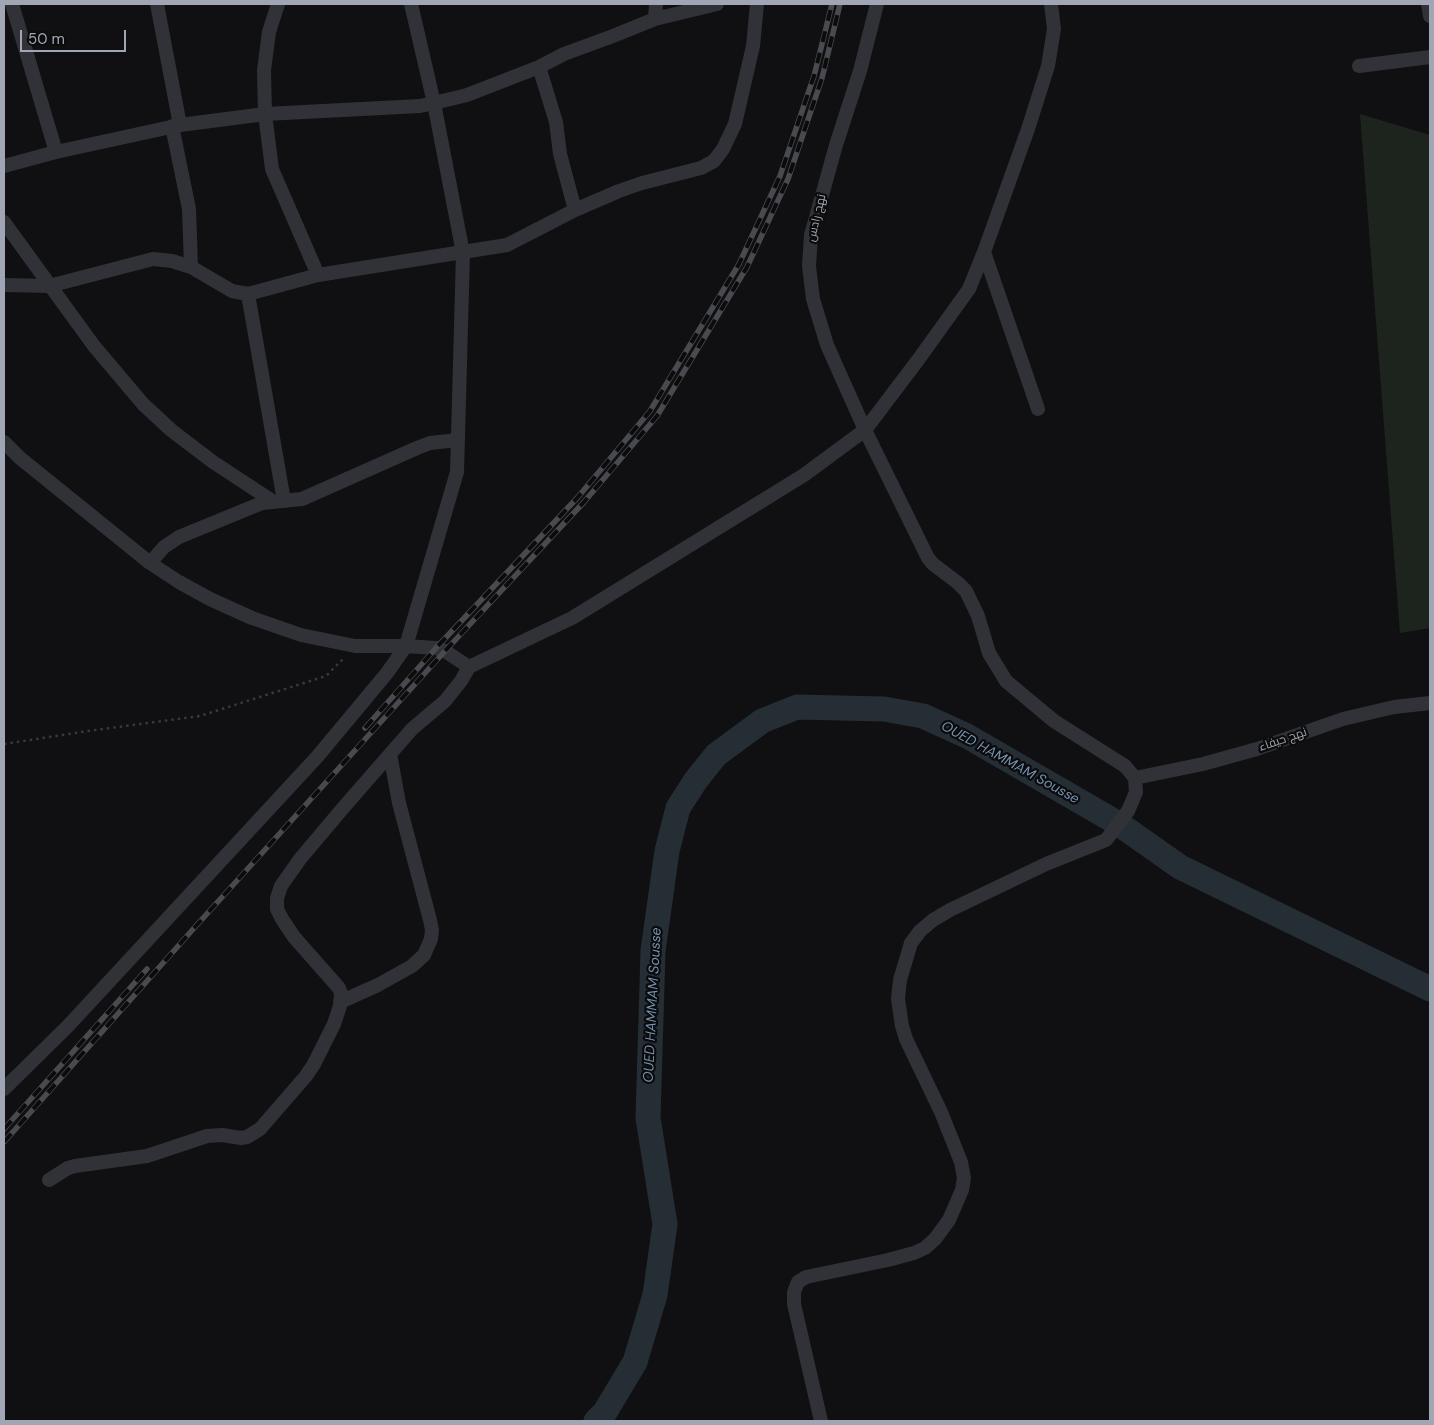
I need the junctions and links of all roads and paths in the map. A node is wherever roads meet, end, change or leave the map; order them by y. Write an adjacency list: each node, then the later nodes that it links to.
1 (12, 4): 19 (street)
2 (157, 4): 18 (street)
3 (278, 4): 17 (street)
4 (411, 4): 16 (street)
5 (656, 4): 12 (street)
6 (717, 4): 12 (street)
7 (757, 4): 21 (street)
8 (877, 4): 31 (street, نهج رادس)
9 (1051, 4): 23 (street)
10 (1428, 4): 11 (street)
11 (1430, 16)
12 (655, 19): 14 (street)
13 (1430, 57): 15 (street)
14 (539, 66): 16 (street); 21 (street)
15 (1359, 66)
16 (434, 103): 17 (street); 24 (street)
17 (265, 114): 18 (street); 26 (street)
18 (176, 126): 19 (street); 25 (street)
19 (56, 152): 20 (street)
20 (4, 166)
21 (575, 210): 24 (street)
22 (4, 222): 28 (street)
23 (984, 252): 30 (street); 31 (street)
24 (464, 253): 26 (street); 32 (street)
25 (191, 267): 28 (street); 29 (street)
26 (318, 275): 29 (street)
27 (4, 285): 28 (street)
28 (49, 286): 34 (street)
29 (248, 294): 34 (street)
30 (1038, 409)
31 (864, 430): 38 (street); 42 (street, نهج رادس)
32 (458, 440): 34 (street); 37 (street)
33 (4, 442): 35 (street)
34 (279, 502): 35 (street)
35 (150, 563): 36 (street)
36 (355, 646): 37 (street); 40 (path)
37 (406, 646): 38 (street); 44 (street)
38 (469, 667): 41 (street)
39 (1430, 703): 42 (street, نهج حيفاء)
40 (4, 744)
41 (390, 754): 43 (street); 43 (street)
42 (1135, 778): 46 (street)
43 (340, 1002): 45 (street)
44 (4, 1089)
45 (49, 1180)
46 (821, 1421)

